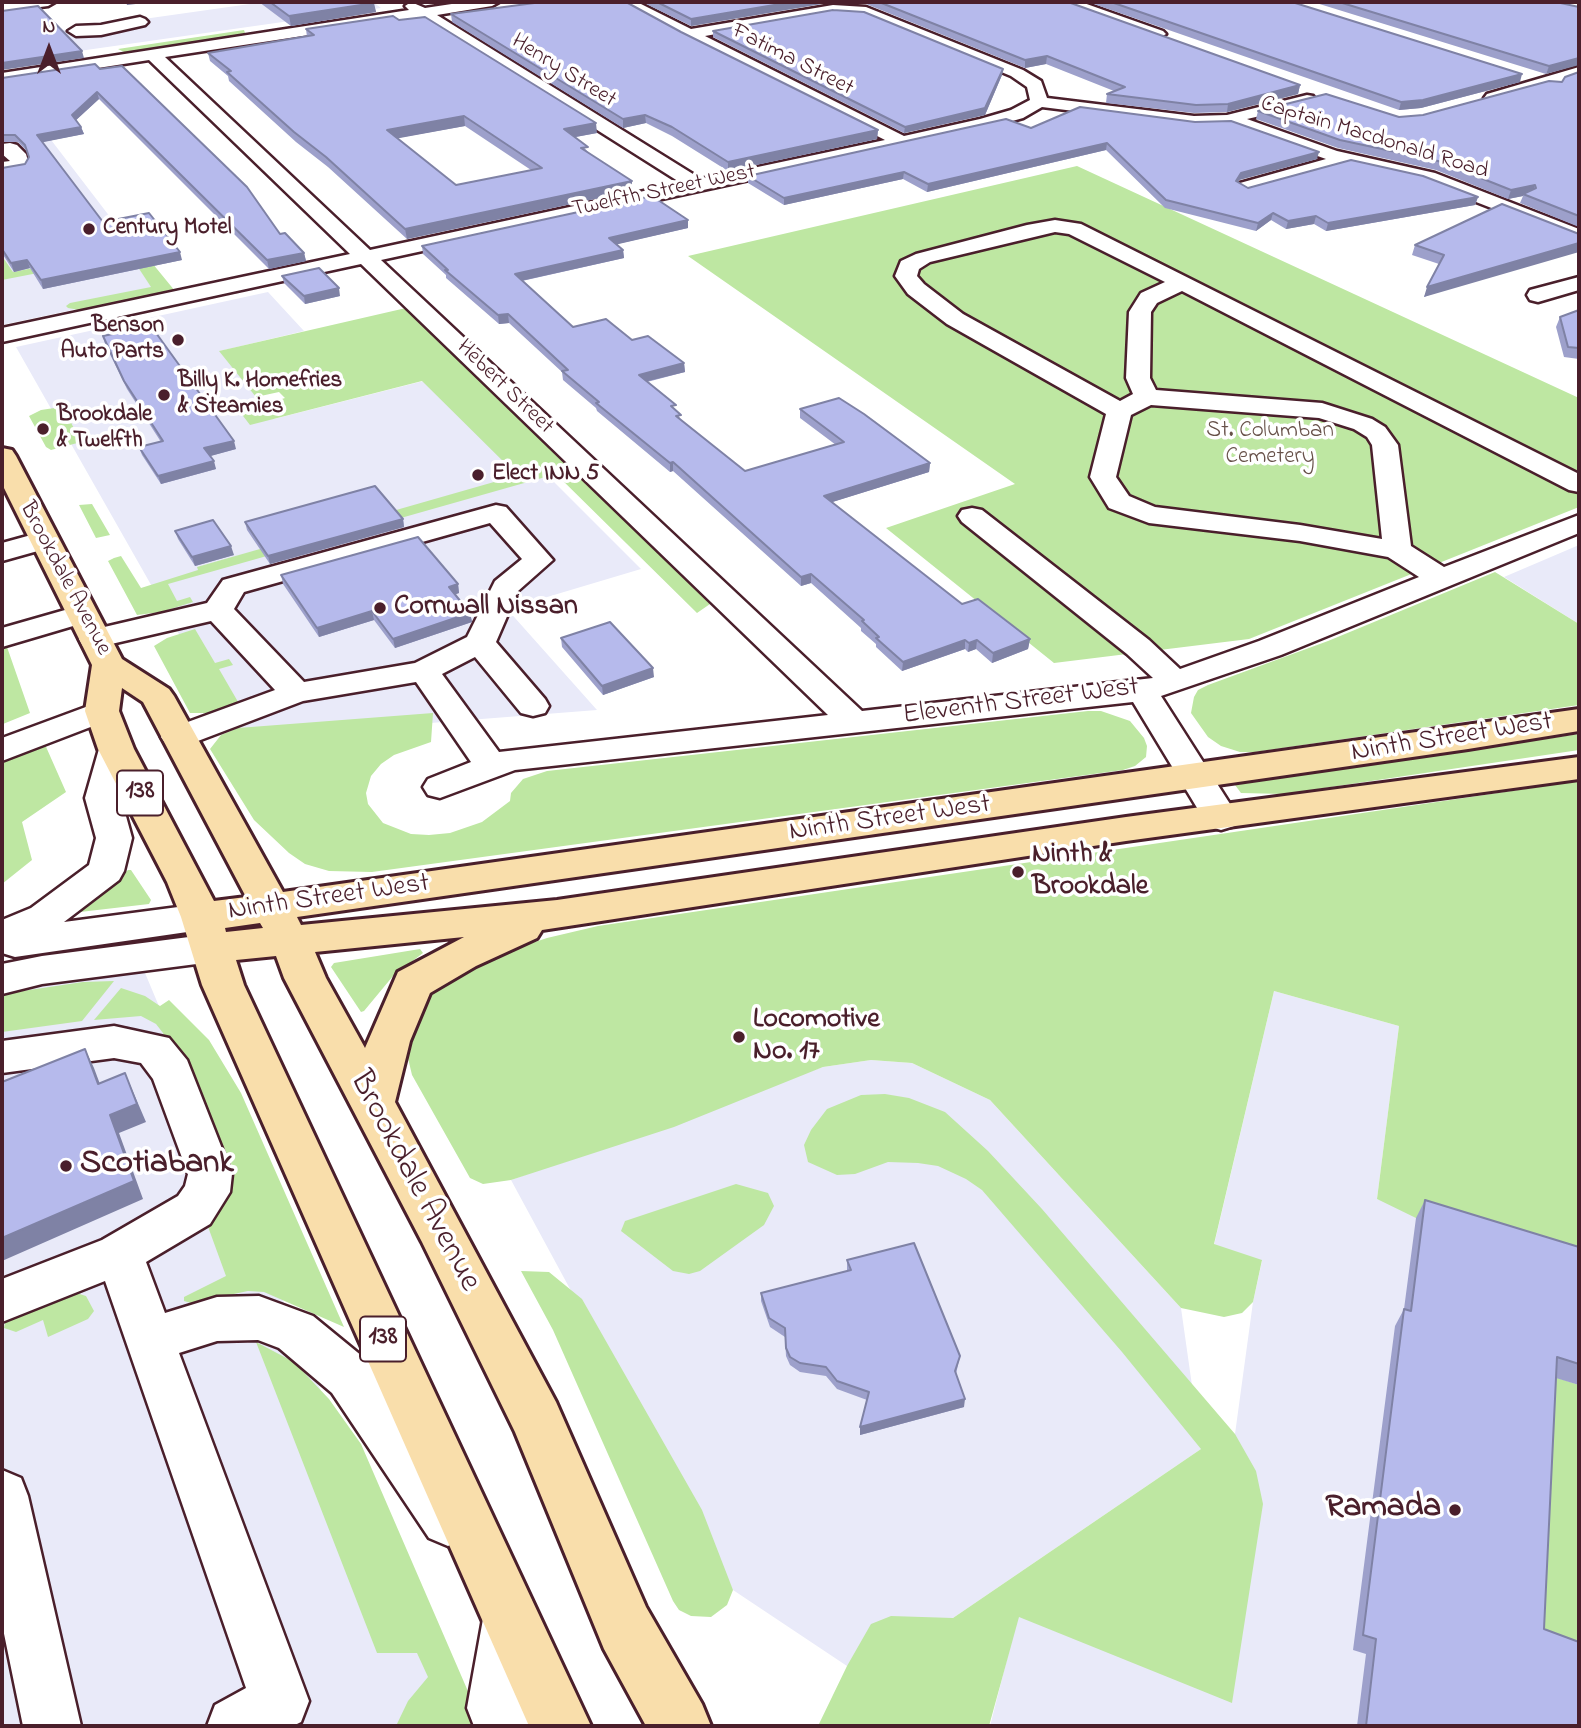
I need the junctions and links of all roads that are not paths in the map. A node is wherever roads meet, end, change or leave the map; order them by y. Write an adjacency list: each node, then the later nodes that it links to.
1 (48, 2): 6 (street)
2 (404, 2): 7 (street, Henry Street)
3 (492, 2): 7 (street)
4 (626, 2): 10 (street, Fatima Street)
5 (1068, 2): 11 (street)
6 (2, 8)
7 (422, 13): 12 (street); 26 (street, Henry Street)
8 (140, 22): 9 (street)
9 (76, 31)
10 (688, 34): 19 (street); 22 (street, Fatima Street)
11 (1169, 38)
12 (152, 54): 15 (street); 29 (street, Hebert Street)
13 (1579, 72): 16 (street)
14 (1517, 73): 16 (street)
15 (2, 78)
16 (1545, 82): 18 (street); 20 (street)
17 (1303, 87): 21 (street)
18 (1575, 92)
19 (1039, 102): 21 (street); 22 (street, Twelfth Street West)
20 (1472, 103)
21 (1232, 120): 24 (street, Captain Macdonald Road)
22 (901, 141): 26 (street, Twelfth Street West)
23 (2, 149): 25 (street)
24 (1348, 159): 27 (street); 28 (street, Captain Macdonald Road)
25 (2, 168)
26 (696, 184): 29 (street, Twelfth Street West)
27 (1247, 187)
28 (1579, 236)
29 (366, 256): 33 (street, Twelfth Street West); 55 (street, Hebert Street)
30 (1579, 283): 32 (street)
31 (1186, 284): 34 (street); 35 (street); 37 (street)
32 (1538, 295)
33 (2, 335)
34 (1147, 397): 35 (street); 41 (street)
35 (1119, 411): 41 (street)
36 (2, 456): 40 (main road, Brookdale Avenue)
37 (1579, 484)
38 (972, 516): 49 (street)
39 (1579, 523): 43 (street, Eleventh Street West)
40 (43, 541): 42 (lane); 46 (main road, Brookdale Avenue)
41 (1397, 550): 43 (street)
42 (2, 552)
43 (1442, 579): 49 (street, Eleventh Street West)
44 (218, 610): 46 (street); 47 (street); 51 (street)
45 (2, 638): 46 (lane)
46 (94, 640): 53 (main road, Brookdale Avenue); 56 (main road, Brookdale Avenue / 138)
47 (480, 643): 48 (street); 52 (street)
48 (424, 671): 51 (street); 59 (street)
49 (1175, 682): 50 (street, Eleventh Street West)
50 (1142, 691): 55 (street, Eleventh Street West); 61 (street)
51 (296, 693): 56 (street)
52 (533, 706)
53 (102, 711): 57 (main road, 138); 58 (street)
54 (1579, 720): 61 (main road, Ninth Street West)
55 (855, 723): 59 (street, Eleventh Street West)
56 (178, 737): 64 (main road, Brookdale Avenue / 138)
57 (117, 749): 66 (main road, 138); 67 (street)
58 (2, 750)
59 (492, 767): 62 (street, Eleventh Street West)
60 (1579, 768): 63 (main road, Ninth Street West)
61 (1197, 776): 63 (street); 64 (main road, Ninth Street West)
62 (440, 787)
63 (1221, 818): 65 (main road, Ninth Street West)
64 (270, 905): 65 (main road, Ninth Street West); 66 (main road, Ninth Street West); 71 (main road, Brookdale Avenue)
65 (558, 914): 71 (main road)
66 (206, 932): 68 (street); 69 (street); 76 (main road, 138)
67 (2, 935)
68 (2, 944)
69 (2, 979)
70 (2, 1057): 72 (street)
71 (372, 1103): 81 (main road, Brookdale Avenue)
72 (119, 1254): 73 (street); 74 (street)
73 (2, 1301)
74 (150, 1340): 76 (street); 78 (street)
75 (2, 1496): 77 (street)
76 (503, 1603): 79 (street); 80 (main road, 138)
77 (52, 1726)
78 (236, 1726)
79 (503, 1726)
80 (560, 1726)
81 (680, 1726)

